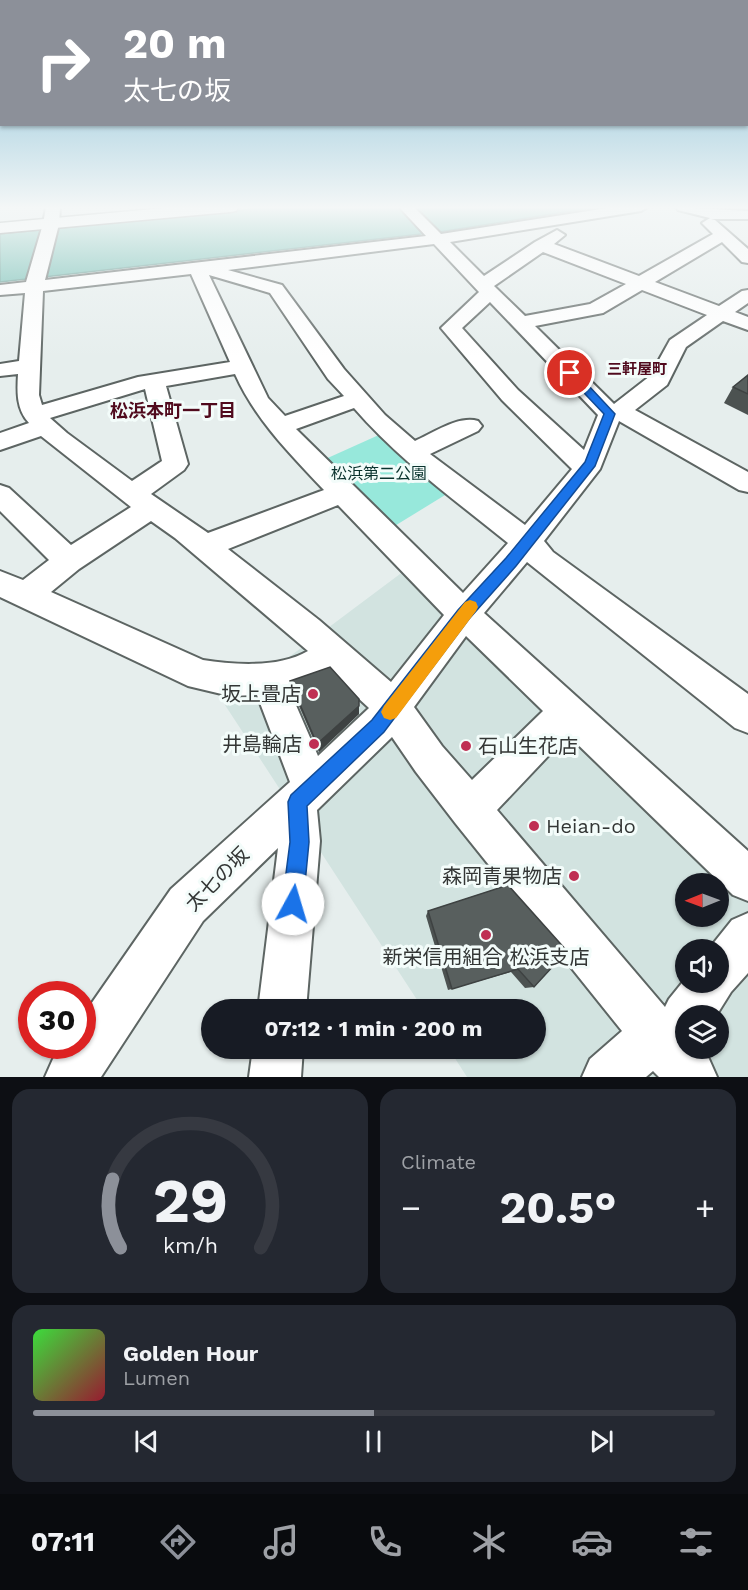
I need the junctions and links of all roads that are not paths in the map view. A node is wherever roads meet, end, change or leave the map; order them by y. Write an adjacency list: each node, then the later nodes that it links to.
1 (41, 257): 10 (street)
2 (297, 257): 7 (street)
3 (455, 257): 12 (street)
4 (526, 257): 12 (street)
5 (573, 257): 9 (street)
6 (685, 257): 9 (street)
7 (265, 262): 8 (street); 11 (street)
8 (200, 268): 10 (street); 11 (street); 19 (street)
9 (640, 283): 15 (street); 16 (street)
10 (34, 286): 13 (street); 18 (street)
11 (276, 289): 22 (street)
12 (487, 289): 16 (street); 29 (street)
13 (0, 290)
14 (748, 295): 15 (street)
15 (720, 313): 17 (street); 23 (street)
16 (521, 323): 23 (street)
17 (748, 324)
18 (29, 366): 20 (street); 24 (street)
19 (243, 366): 21 (street); 25 (street)
20 (0, 370)
21 (154, 381): 24 (street); 33 (street)
22 (358, 399): 25 (street); 28 (street)
23 (615, 412): 29 (street, 太七の坂); 30 (street)
24 (39, 421): 27 (street); 33 (street)
25 (280, 426): 31 (street)
26 (470, 426): 28 (street)
27 (0, 442)
28 (412, 452): 34 (street)
29 (587, 468): 34 (street, 太七の坂)
30 (748, 483)
31 (342, 492): 35 (street); 38 (street)
32 (0, 495): 36 (street)
33 (142, 501): 35 (street); 36 (street)
34 (527, 542): 38 (street, 太七の坂); 43 (street)
35 (205, 546): 39 (street)
36 (69, 561): 37 (street)
37 (13, 589): 40 (street)
38 (464, 614): 41 (street, 太七の坂); 42 (street)
39 (333, 652): 40 (street); 41 (street)
40 (268, 679): 44 (street)
41 (393, 707): 44 (street, 太七の坂); 45 (street)
42 (567, 711): 45 (street); 46 (street)
43 (748, 716)
44 (304, 795): 49 (street); 53 (street, 太七の坂)
45 (471, 810): 50 (street)
46 (748, 880)
47 (748, 936): 48 (street)
48 (729, 960)
49 (283, 999)
50 (675, 1035)
51 (675, 1038): 55 (street)
52 (277, 1059): 54 (street)
53 (71, 1077)
54 (275, 1077)
55 (608, 1077)

